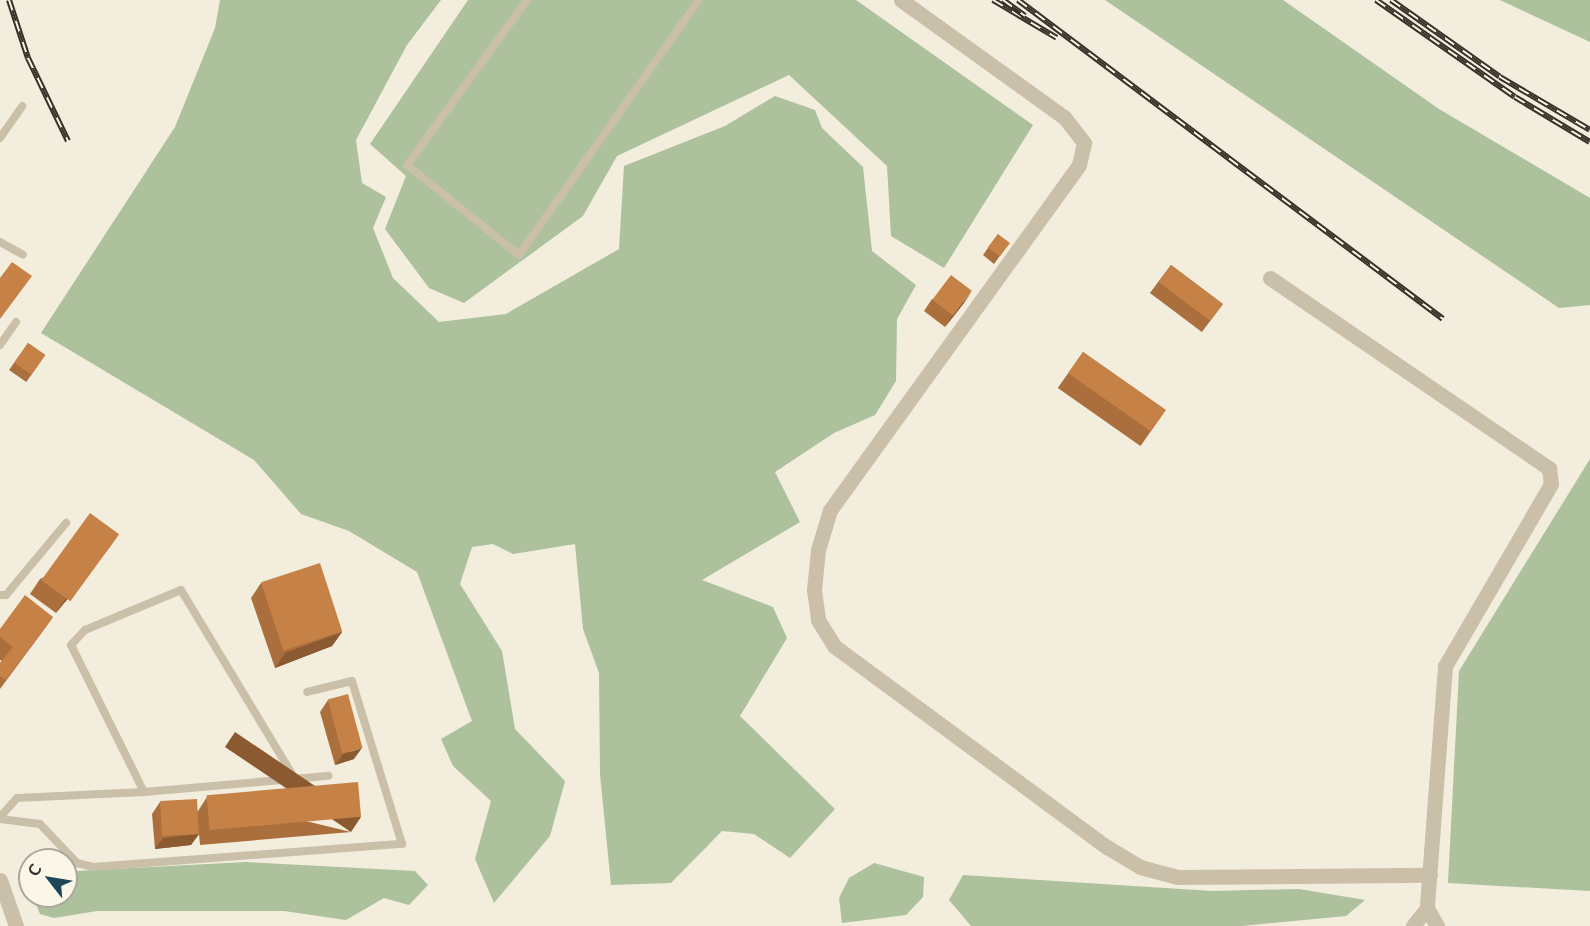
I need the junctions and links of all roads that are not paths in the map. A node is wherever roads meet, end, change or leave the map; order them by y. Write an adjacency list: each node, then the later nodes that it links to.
1 (527, 0): 2 (lane)
2 (699, 0)
3 (901, 0): 18 (street)
4 (22, 106): 5 (lane)
5 (0, 138)
6 (0, 242): 7 (lane)
7 (23, 255)
8 (1270, 278): 18 (street)
9 (16, 322): 10 (lane)
10 (0, 345)
11 (66, 523): 12 (lane)
12 (0, 595)
13 (307, 692): 17 (lane)
14 (328, 777): 15 (lane)
15 (296, 779): 16 (lane); 16 (lane)
16 (144, 792): 17 (lane)
17 (0, 818)
18 (1430, 875): 20 (street)
19 (0, 880): 21 (street)
20 (1427, 908): 22 (street); 23 (street)
21 (16, 926)
22 (1413, 926)
23 (1437, 926)

